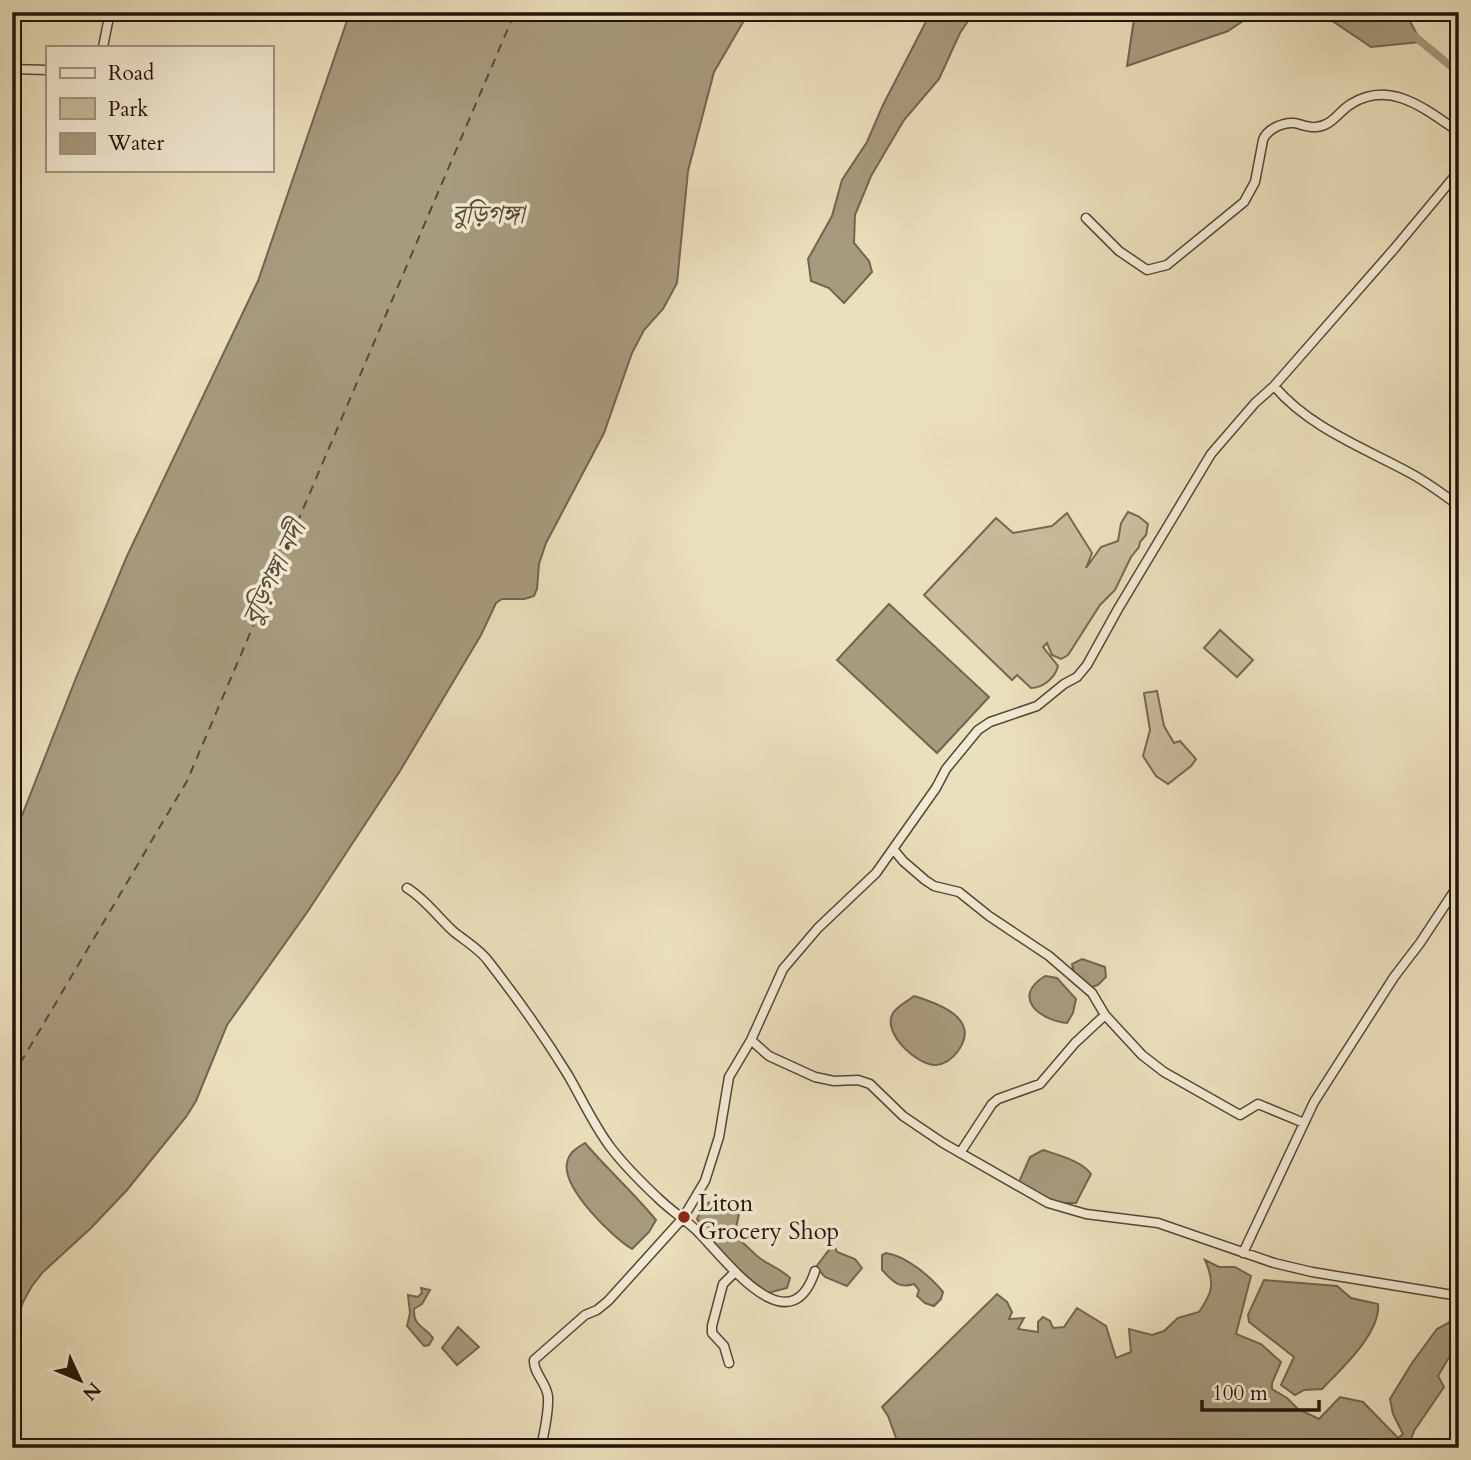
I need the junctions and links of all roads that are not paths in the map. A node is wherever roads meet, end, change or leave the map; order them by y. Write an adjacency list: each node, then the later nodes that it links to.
1 (110, 12): 2 (street)
2 (103, 46)
3 (12, 69): 4 (street)
4 (46, 70)
5 (1459, 132): 7 (street)
6 (1459, 171): 8 (street)
7 (1086, 218)
8 (1274, 386): 9 (street); 10 (street)
9 (1459, 506)
10 (894, 850): 13 (street); 14 (street)
11 (1459, 884): 15 (street)
12 (407, 888): 17 (street)
13 (1105, 1015): 15 (street); 16 (street)
14 (751, 1040): 16 (street); 17 (street)
15 (1304, 1123): 18 (street)
16 (960, 1153): 18 (street)
17 (684, 1218): 20 (street); 23 (street)
18 (1243, 1253): 21 (street)
19 (815, 1271): 20 (street)
20 (734, 1272): 22 (street)
21 (1459, 1296)
22 (729, 1363)
23 (541, 1448)

